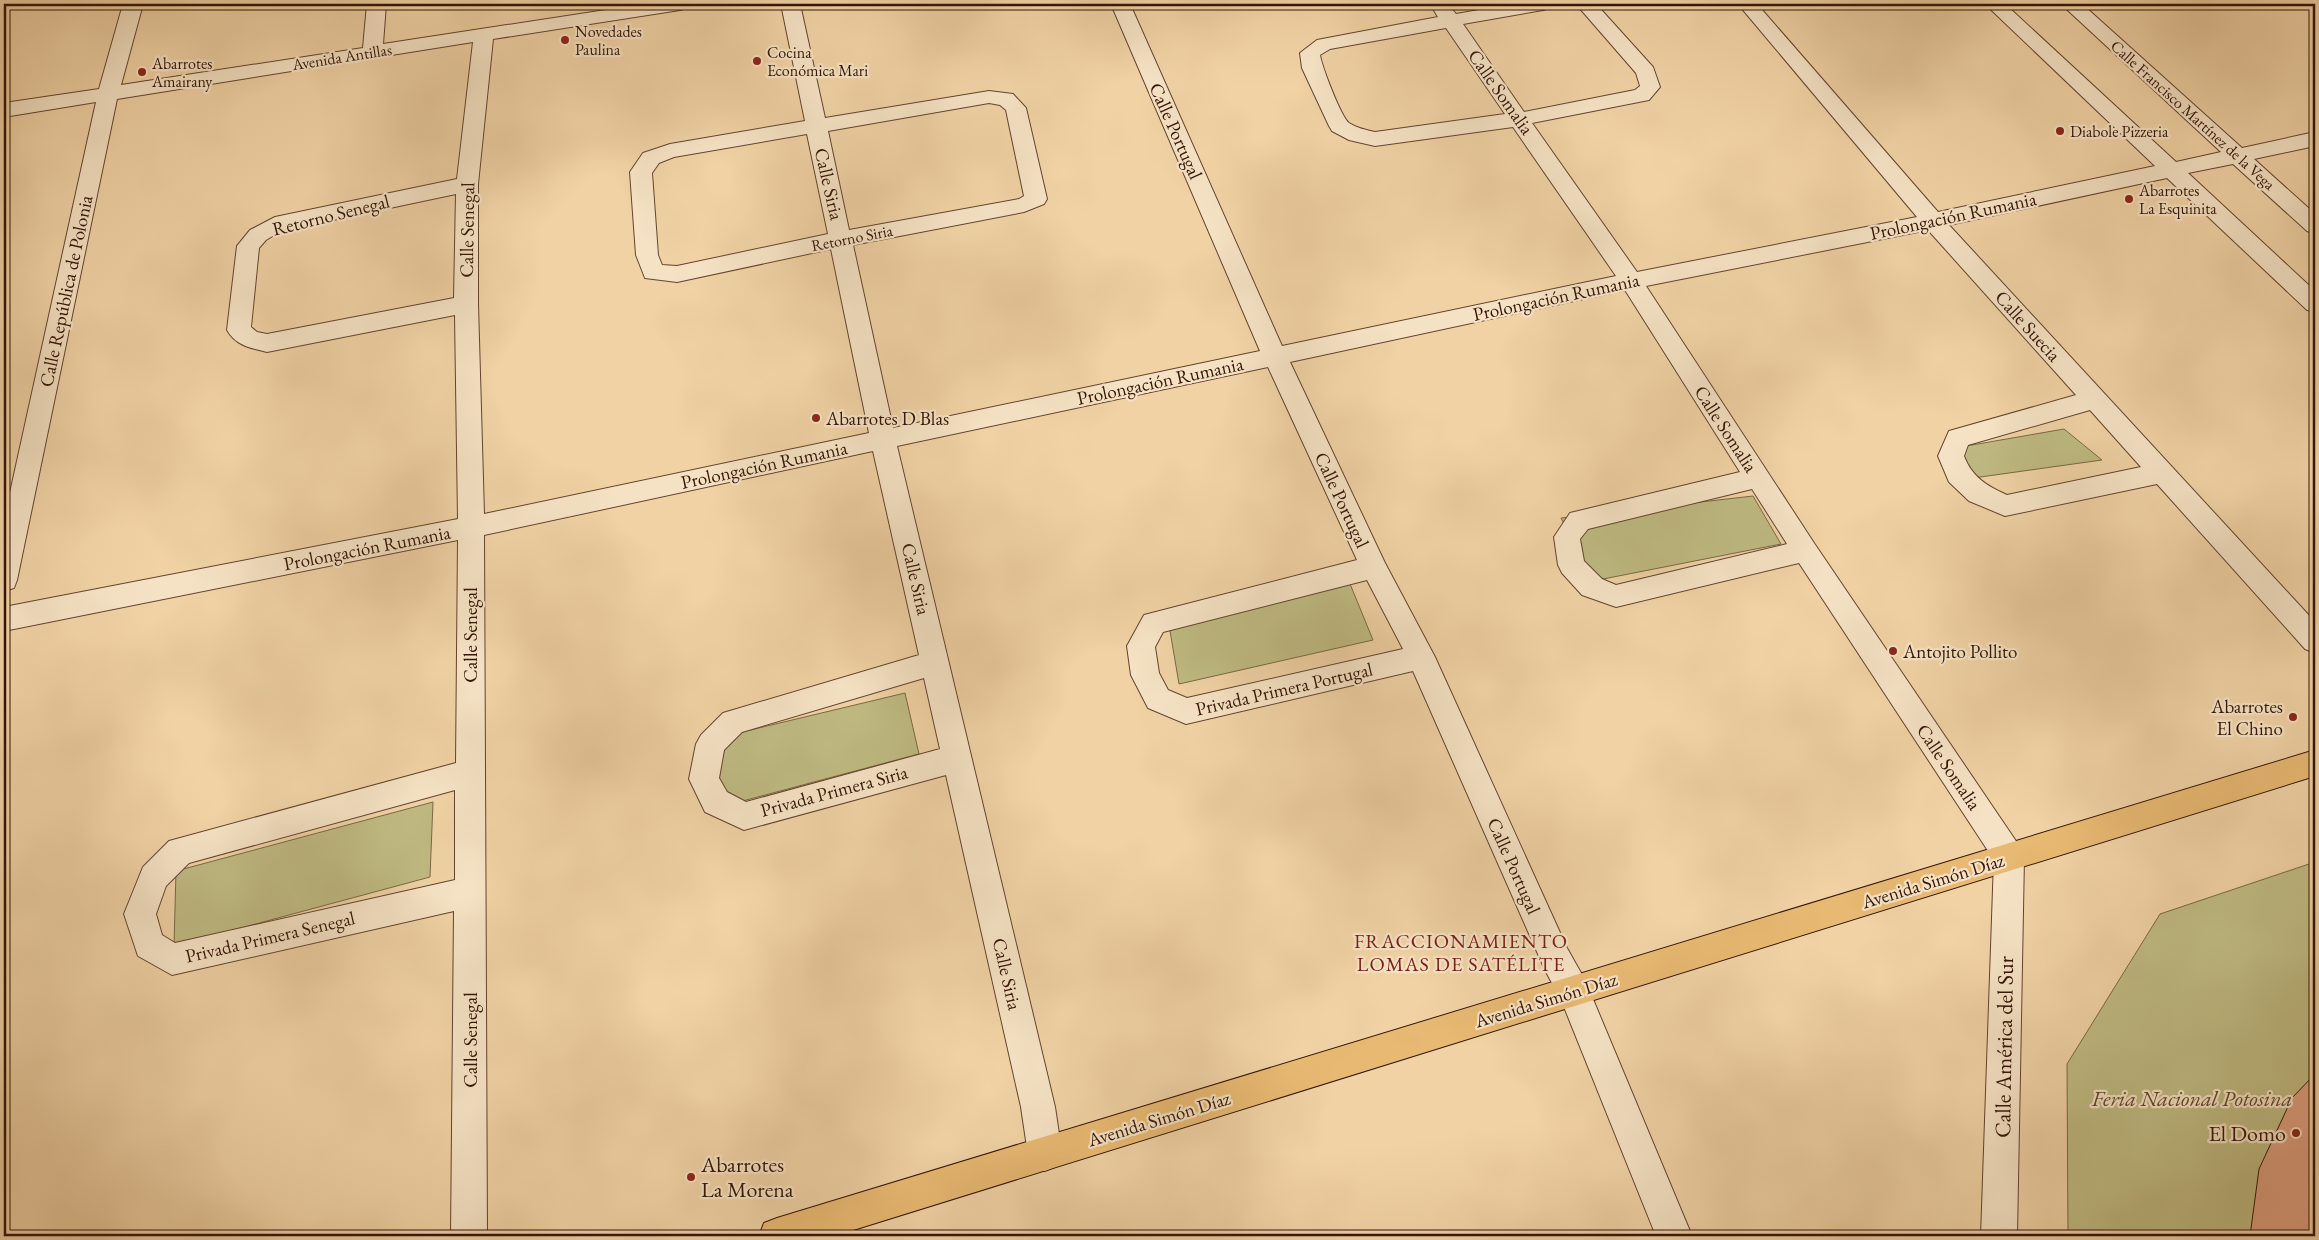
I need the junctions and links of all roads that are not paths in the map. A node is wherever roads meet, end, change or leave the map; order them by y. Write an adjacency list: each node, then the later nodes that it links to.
1 (133, 4): 15 (street, Calle República de Polonia)
2 (376, 4): 14 (street)
3 (680, 4): 11 (street, Avenida Antillas)
4 (790, 4): 18 (street, Calle Siria)
5 (1120, 4): 29 (street, Calle Portugal)
6 (1543, 4): 12 (street)
7 (1586, 4): 17 (street)
8 (1747, 4): 23 (street, Calle Suecia)
9 (1994, 4): 21 (street)
10 (2071, 4): 20 (street, Calle Francisco Martínez de la Vega)
11 (620, 8): 13 (street, Avenida Antillas)
12 (1445, 12): 17 (street, Calle Somalia); 17 (street)
13 (484, 35): 14 (street, Avenida Antillas); 22 (street, Calle Senegal)
14 (373, 52): 15 (street, Avenida Antillas)
15 (108, 94): 16 (street, Avenida Antillas); 37 (street, Calle República de Polonia)
16 (4, 110)
17 (1520, 119): 26 (street, Calle Somalia)
18 (815, 126): 25 (street, Calle Siria); 25 (street, Retorno Siria); 25 (street, Retorno Siria)
19 (2315, 138): 20 (street, Prolongación Rumania)
20 (2237, 155): 21 (street, Prolongación Rumania); 24 (street, Calle Francisco Martínez de la Vega)
21 (2172, 169): 23 (street, Prolongación Rumania); 28 (street)
22 (467, 184): 27 (street, Calle Senegal); 27 (street, Retorno Senegal)
23 (1933, 221): 26 (street, Prolongación Rumania); 30 (street, Calle Suecia)
24 (2315, 226)
25 (842, 239): 31 (street, Calle Siria)
26 (1631, 280): 29 (street, Prolongación Rumania); 33 (street, Calle Somalia)
27 (466, 304): 34 (street, Calle Senegal)
28 (2315, 304)
29 (1275, 357): 31 (street, Prolongación Rumania); 36 (street, Calle Portugal)
30 (2094, 399): 32 (street, Calle Suecia); 32 (street)
31 (883, 439): 34 (street, Prolongación Rumania); 41 (street, Calle Siria)
32 (2161, 473): 39 (street, Calle Suecia)
33 (1758, 478): 35 (street, Calle Somalia); 35 (street)
34 (471, 527): 38 (street, Prolongación Rumania); 44 (street, Calle Senegal)
35 (1805, 551): 45 (street, Calle Somalia)
36 (1374, 567): 40 (street, Calle Portugal); 40 (street, Privada Primera Portugal)
37 (4, 580)
38 (4, 619)
39 (2315, 641)
40 (1422, 657): 47 (street, Calle Portugal)
41 (935, 663): 42 (street, Calle Siria); 42 (street, Privada Primera Siria)
42 (958, 758): 48 (street, Calle Siria)
43 (2315, 763): 45 (main road, Avenida Simón Díaz)
44 (469, 773): 46 (street, Calle Senegal); 46 (street, Privada Primera Senegal)
45 (2009, 857): 47 (main road, Avenida Simón Díaz); 52 (street, Calle América del Sur)
46 (470, 892): 49 (street, Calle Senegal)
47 (1574, 991): 48 (main road, Avenida Simón Díaz); 51 (street, Calle Portugal)
48 (1045, 1154): 50 (main road, Avenida Simón Díaz)
49 (469, 1236)
50 (777, 1236)
51 (1674, 1236)
52 (1999, 1236)

